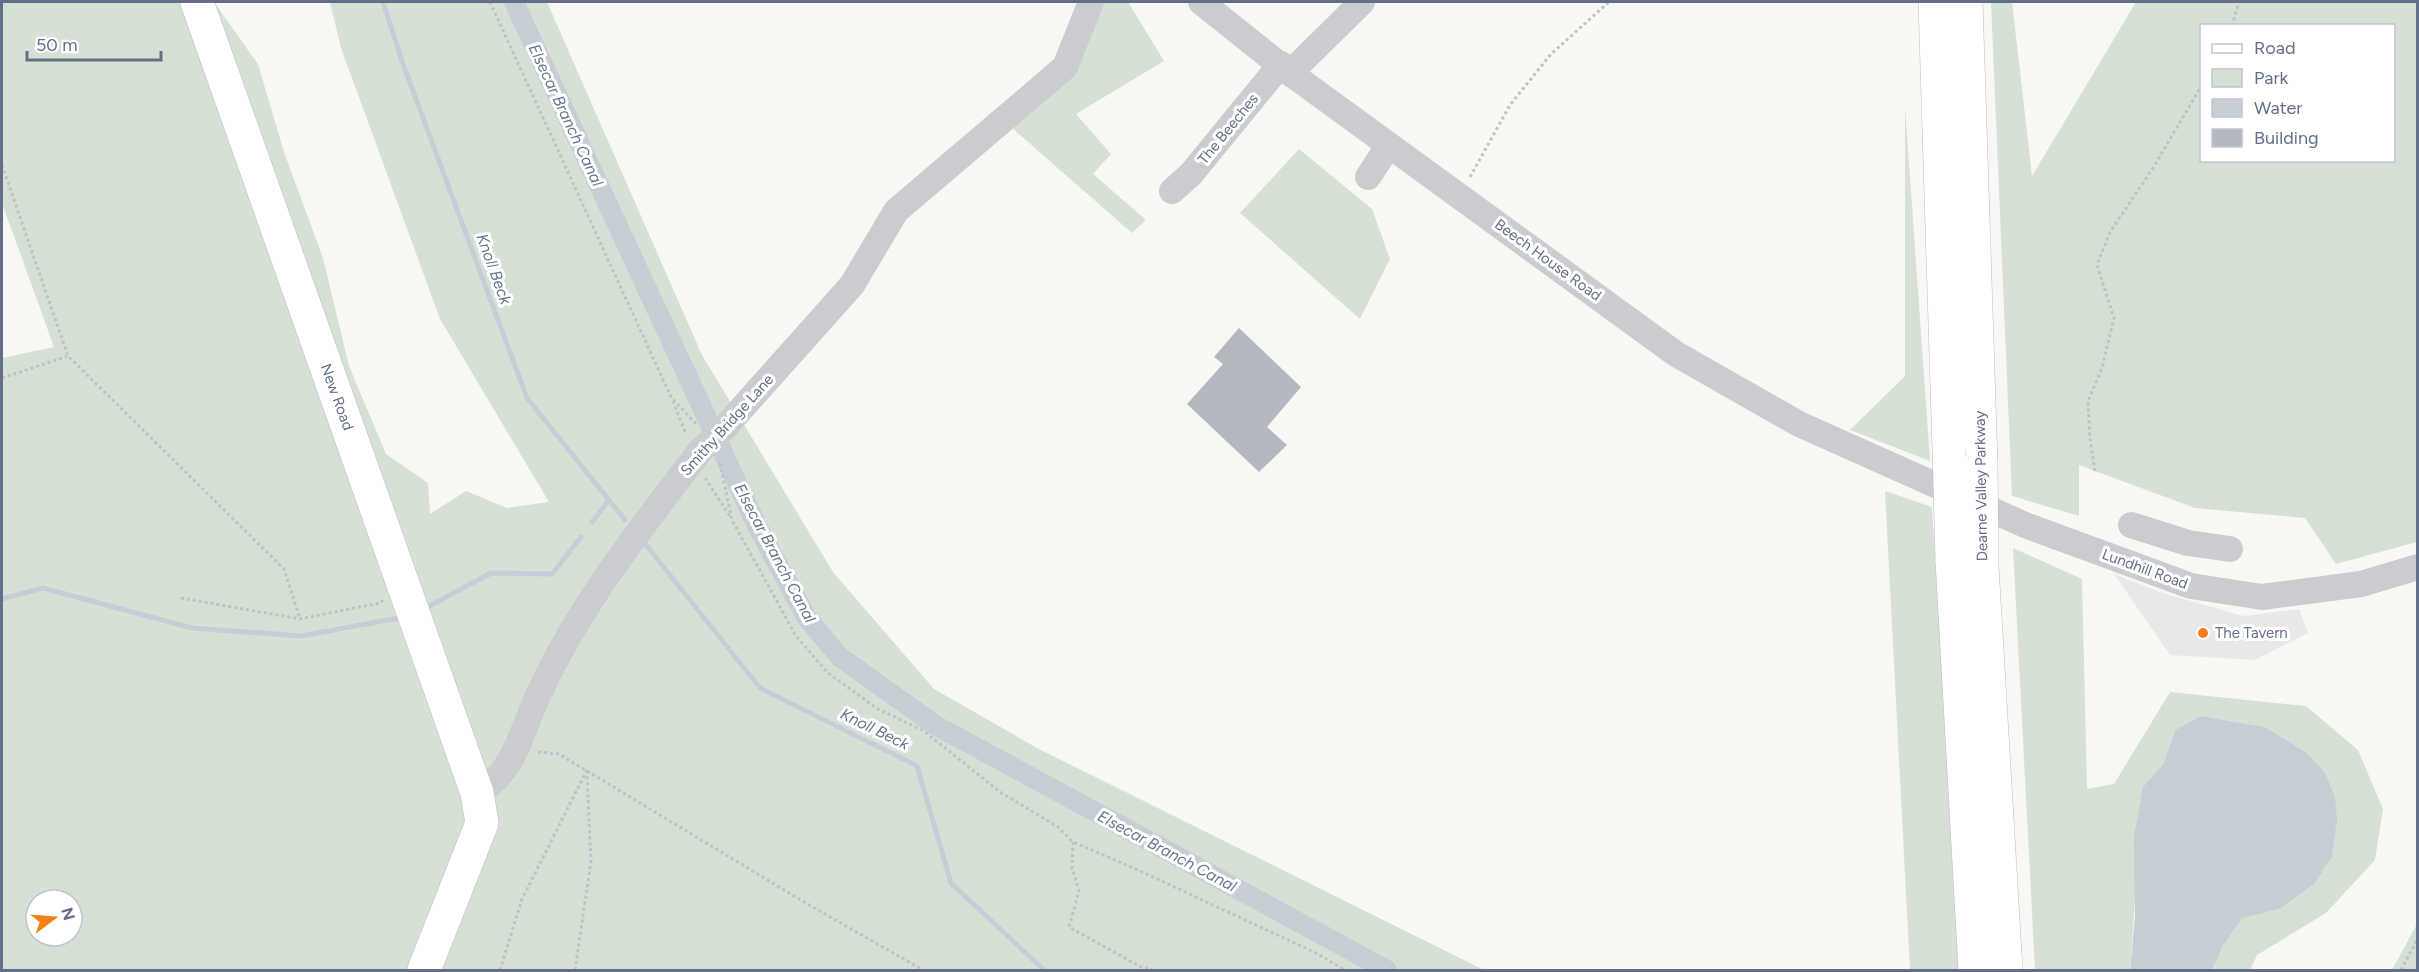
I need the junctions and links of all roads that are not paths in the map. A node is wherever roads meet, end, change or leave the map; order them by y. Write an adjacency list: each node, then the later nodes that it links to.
1 (197, 2): 18 (main road, New Road)
2 (1091, 2): 18 (street, Smithy Bridge Lane, bridge)
3 (1201, 2): 7 (street, Beech House Road)
4 (1362, 2): 7 (street, The Beeches)
5 (1935, 2): 15 (main road, Dearne Valley Parkway, bridge)
6 (1966, 2): 15 (main road, Dearne Valley Parkway, bridge)
7 (1286, 69): 8 (street, Beech House Road); 10 (street, The Beeches)
8 (1389, 145): 9 (street); 11 (street, Beech House Road)
9 (1368, 177)
10 (1172, 191)
11 (1919, 477): 17 (street, Lundhill Road)
12 (2131, 525): 13 (street)
13 (2188, 543): 14 (street); 17 (street)
14 (2230, 549)
15 (1967, 563): 20 (main road, Dearne Valley Parkway); 21 (main road, Dearne Valley Parkway)
16 (2418, 567): 17 (street, Lundhill Road)
17 (2173, 579)
18 (477, 793): 19 (main road)
19 (424, 970)
20 (1975, 970)
21 (2006, 970)

